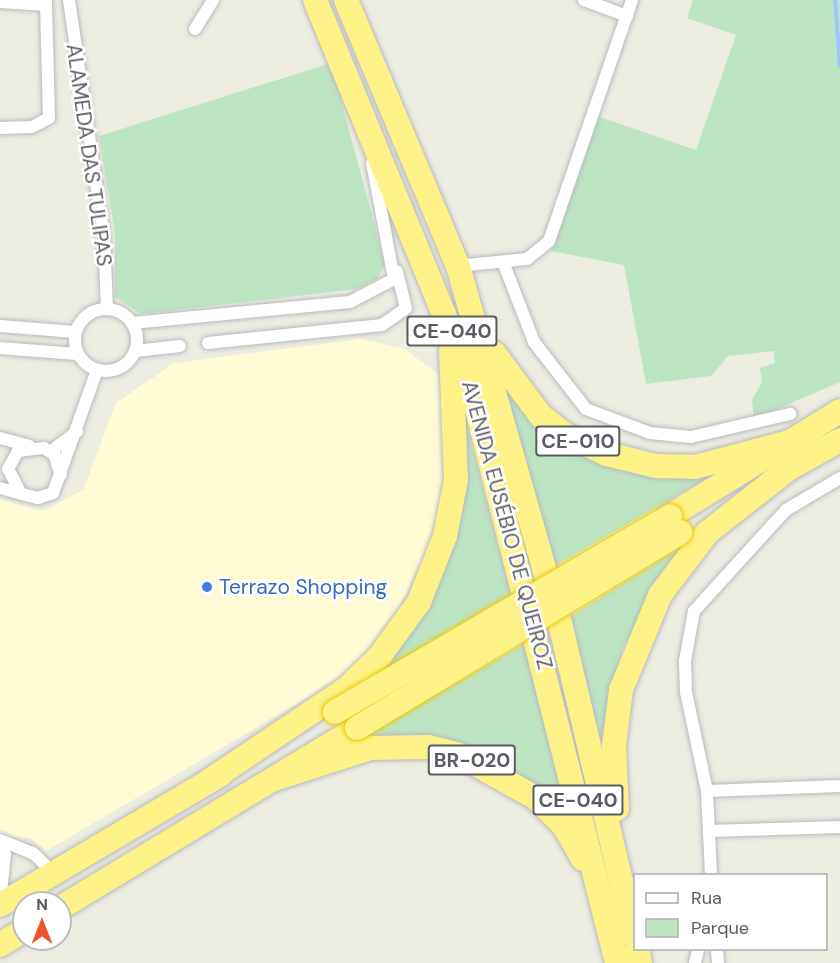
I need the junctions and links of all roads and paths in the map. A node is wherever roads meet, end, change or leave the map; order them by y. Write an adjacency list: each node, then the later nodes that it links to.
1 (69, 0): 16 (street, ALAMEDA DAS TULIPAS)
2 (213, 0): 10 (street)
3 (315, 0): 11 (highway, AVENIDA EUSÉBIO DE QUEIROZ / CE-040)
4 (346, 0): 14 (highway, AVENIDA EUSÉBIO DE QUEIROZ / CE-040)
5 (584, 0): 9 (street)
6 (632, 0): 9 (street)
7 (0, 2): 8 (street)
8 (46, 3): 12 (street)
9 (627, 16): 13 (street)
10 (195, 29)
11 (353, 86): 15 (street); 17 (highway, AVENIDA EUSÉBIO DE QUEIROZ / CE-040)
12 (0, 128)
13 (503, 262): 14 (street); 28 (street)
14 (458, 266): 32 (highway, CE-010); 54 (highway, AVENIDA EUSÉBIO DE QUEIROZ / CE-040)
15 (397, 271): 18 (street); 21 (street)
16 (107, 309): 18 (street); 20 (street)
17 (448, 320): 43 (highway); 55 (highway, AVENIDA EUSÉBIO DE QUEIROZ / CE-040)
18 (132, 323): 24 (street)
19 (2, 326): 20 (street); 23 (street)
20 (75, 332): 25 (street)
21 (208, 343)
22 (180, 346): 24 (street)
23 (1, 349): 25 (street)
24 (135, 351): 26 (street)
25 (77, 354): 26 (street)
26 (97, 370): 29 (street)
27 (840, 411): 32 (highway, CE-010)
28 (790, 414)
29 (77, 431): 34 (street); 37 (street)
30 (0, 438): 33 (street)
31 (840, 440): 35 (highway)
32 (789, 442): 41 (highway, BR-020)
33 (30, 447): 34 (street); 36 (street)
34 (50, 452): 37 (street)
35 (792, 466): 41 (highway, BR-020); 54 (highway)
36 (4, 474): 40 (street)
37 (61, 476): 40 (street)
38 (840, 478): 45 (street)
39 (0, 489): 40 (street)
40 (22, 495)
41 (675, 524): 42 (highway, BR-020, bridge); 43 (highway, BR-020, bridge)
42 (274, 779): 52 (highway, BR-020); 55 (highway, BR-020)
43 (206, 783): 50 (highway, BR-020)
44 (840, 786): 45 (street)
45 (707, 791): 47 (street)
46 (840, 827): 47 (street)
47 (709, 831): 51 (street)
48 (0, 840): 50 (street)
49 (0, 846): 53 (street)
50 (54, 872): 53 (highway, BR-020)
51 (711, 873)
52 (72, 902)
53 (0, 903)
54 (627, 904): 56 (highway, AVENIDA EUSÉBIO DE QUEIROZ / CE-040)
55 (602, 908): 57 (highway, AVENIDA EUSÉBIO DE QUEIROZ / CE-040)
56 (633, 932)
57 (617, 963)

